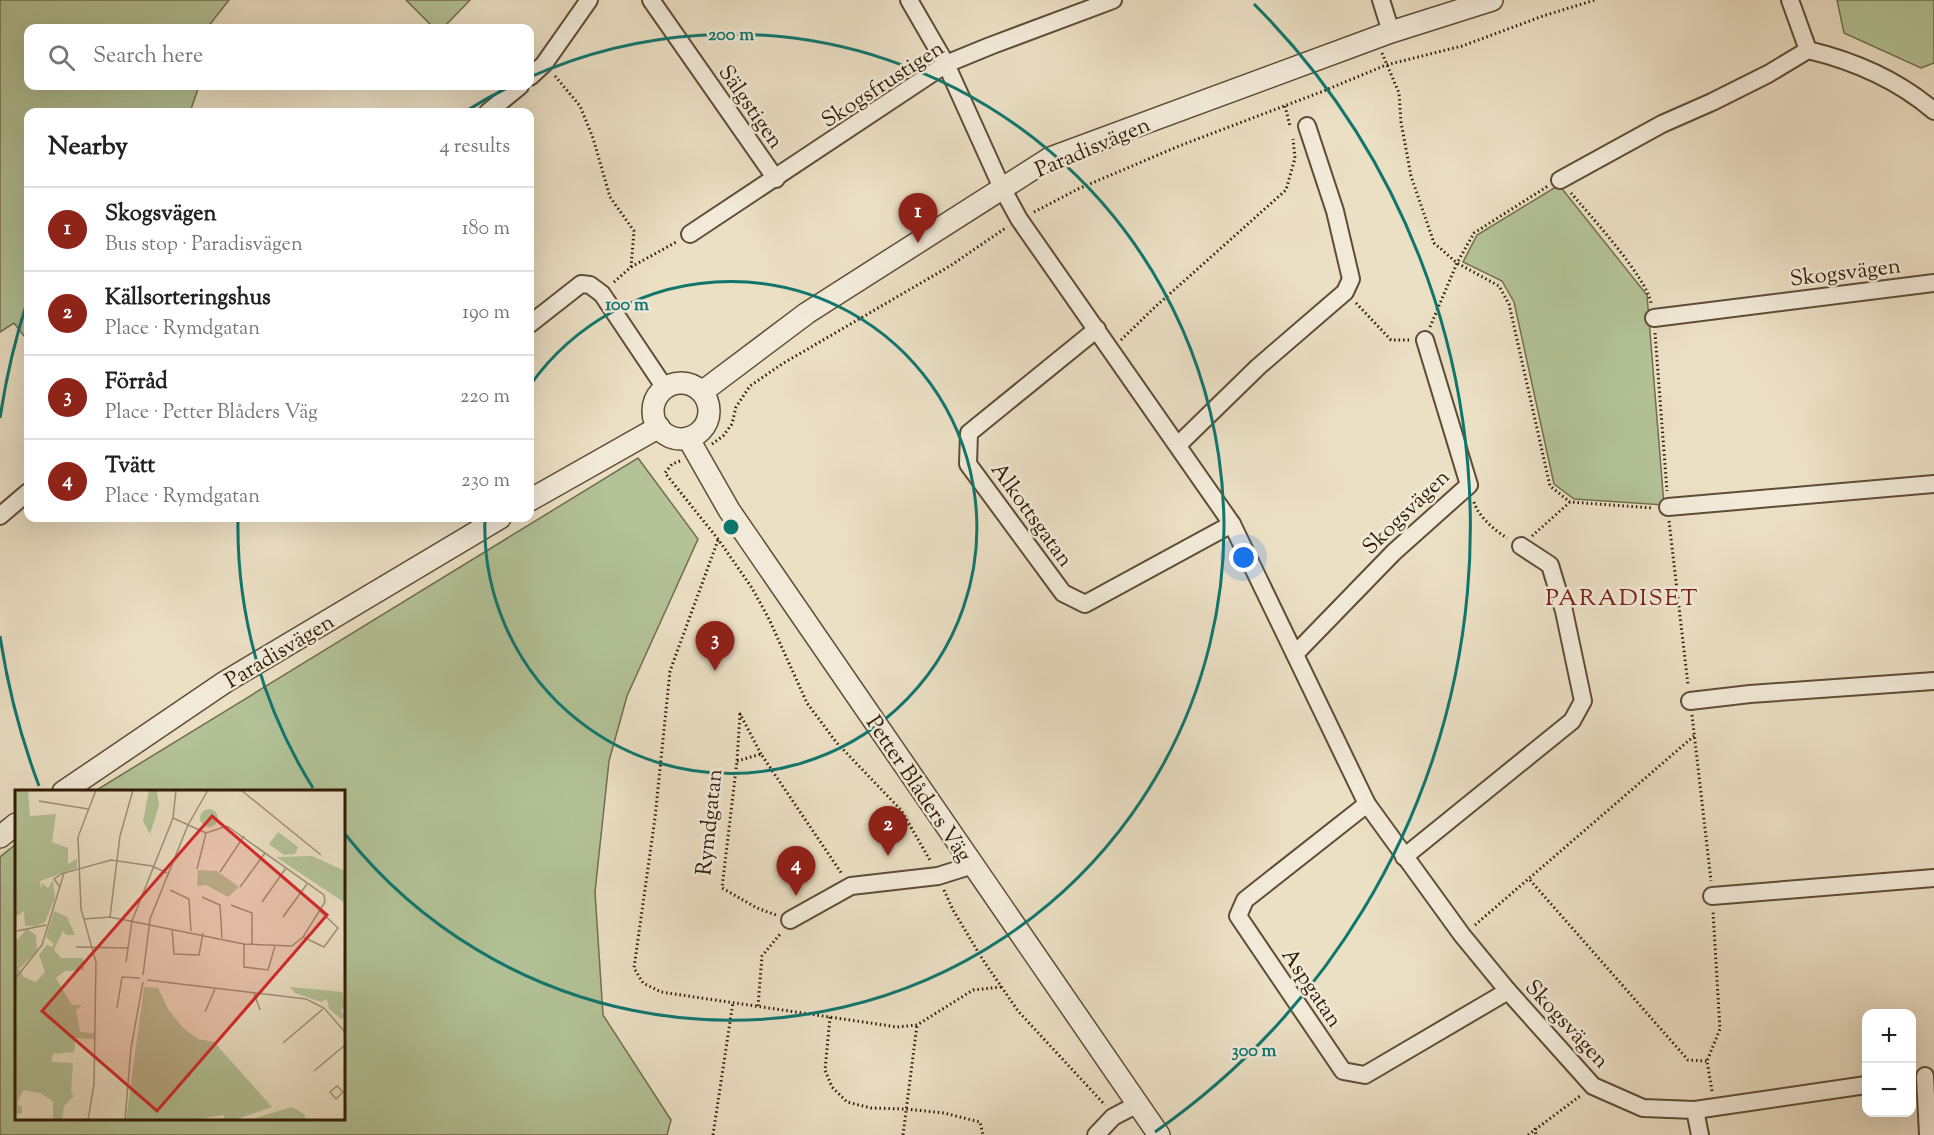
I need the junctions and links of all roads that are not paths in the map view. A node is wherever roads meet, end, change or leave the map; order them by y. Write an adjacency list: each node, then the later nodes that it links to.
1 (589, 0): 11 (street)
2 (651, 0): 16 (street, Sälgstigen)
3 (909, 0): 10 (street, Skogsvägen)
4 (1113, 0): 10 (street, Skogsfrustigen)
5 (1381, 0): 8 (street)
6 (1492, 0): 8 (street, Paradisvägen)
7 (1790, 0): 9 (street)
8 (1384, 34): 18 (street, Paradisvägen)
9 (1808, 50): 14 (street); 17 (street)
10 (946, 64): 16 (street, Skogsfrustigen); 18 (street, Skogsvägen)
11 (534, 73)
12 (515, 90): 13 (street)
13 (493, 108)
14 (1934, 111)
15 (1307, 126): 28 (street)
16 (776, 179): 19 (street, Skogsfrustigen)
17 (1560, 180)
18 (1002, 188): 23 (street, Skogsvägen); 26 (street, Paradisvägen)
19 (690, 234)
20 (1934, 283): 21 (street, Skogsvägen)
21 (1654, 318)
22 (534, 321): 25 (street)
23 (1097, 329): 28 (street, Skogsvägen); 36 (street, Alkottsgatan)
24 (1425, 340): 38 (street, Skogsvägen)
25 (665, 388): 26 (street); 27 (street)
26 (702, 392): 29 (street)
27 (659, 427): 29 (street); 32 (street)
28 (1178, 445): 36 (street, Skogsvägen)
29 (692, 446): 46 (street, Petter Blåders Väg)
30 (1934, 484): 33 (street)
31 (24, 495): 34 (street)
32 (534, 498)
33 (1668, 507)
34 (0, 516)
35 (493, 522): 41 (street, Paradisvägen)
36 (1232, 524): 38 (street, Skogsvägen)
37 (1521, 546): 45 (street)
38 (1295, 654): 42 (street, Skogsvägen)
39 (1934, 681): 40 (street)
40 (1690, 701)
41 (66, 790)
42 (1367, 804): 45 (street, Skogsvägen); 50 (street, Aspgatan)
43 (15, 825): 44 (street)
44 (0, 837)
45 (1404, 857): 50 (street, Skogsvägen)
46 (973, 866): 49 (street); 53 (street, Petter Blåders Väg)
47 (1934, 878): 48 (street)
48 (1712, 896)
49 (790, 920)
50 (1508, 991): 54 (street, Skogsvägen)
51 (1924, 1076): 58 (street)
52 (1862, 1086): 54 (street, Skogsvägen)
53 (1138, 1104): 55 (street); 56 (street, Petter Blåders Väg)
54 (1695, 1110): 57 (street)
55 (1096, 1135)
56 (1159, 1135)
57 (1700, 1135)
58 (1928, 1135)

